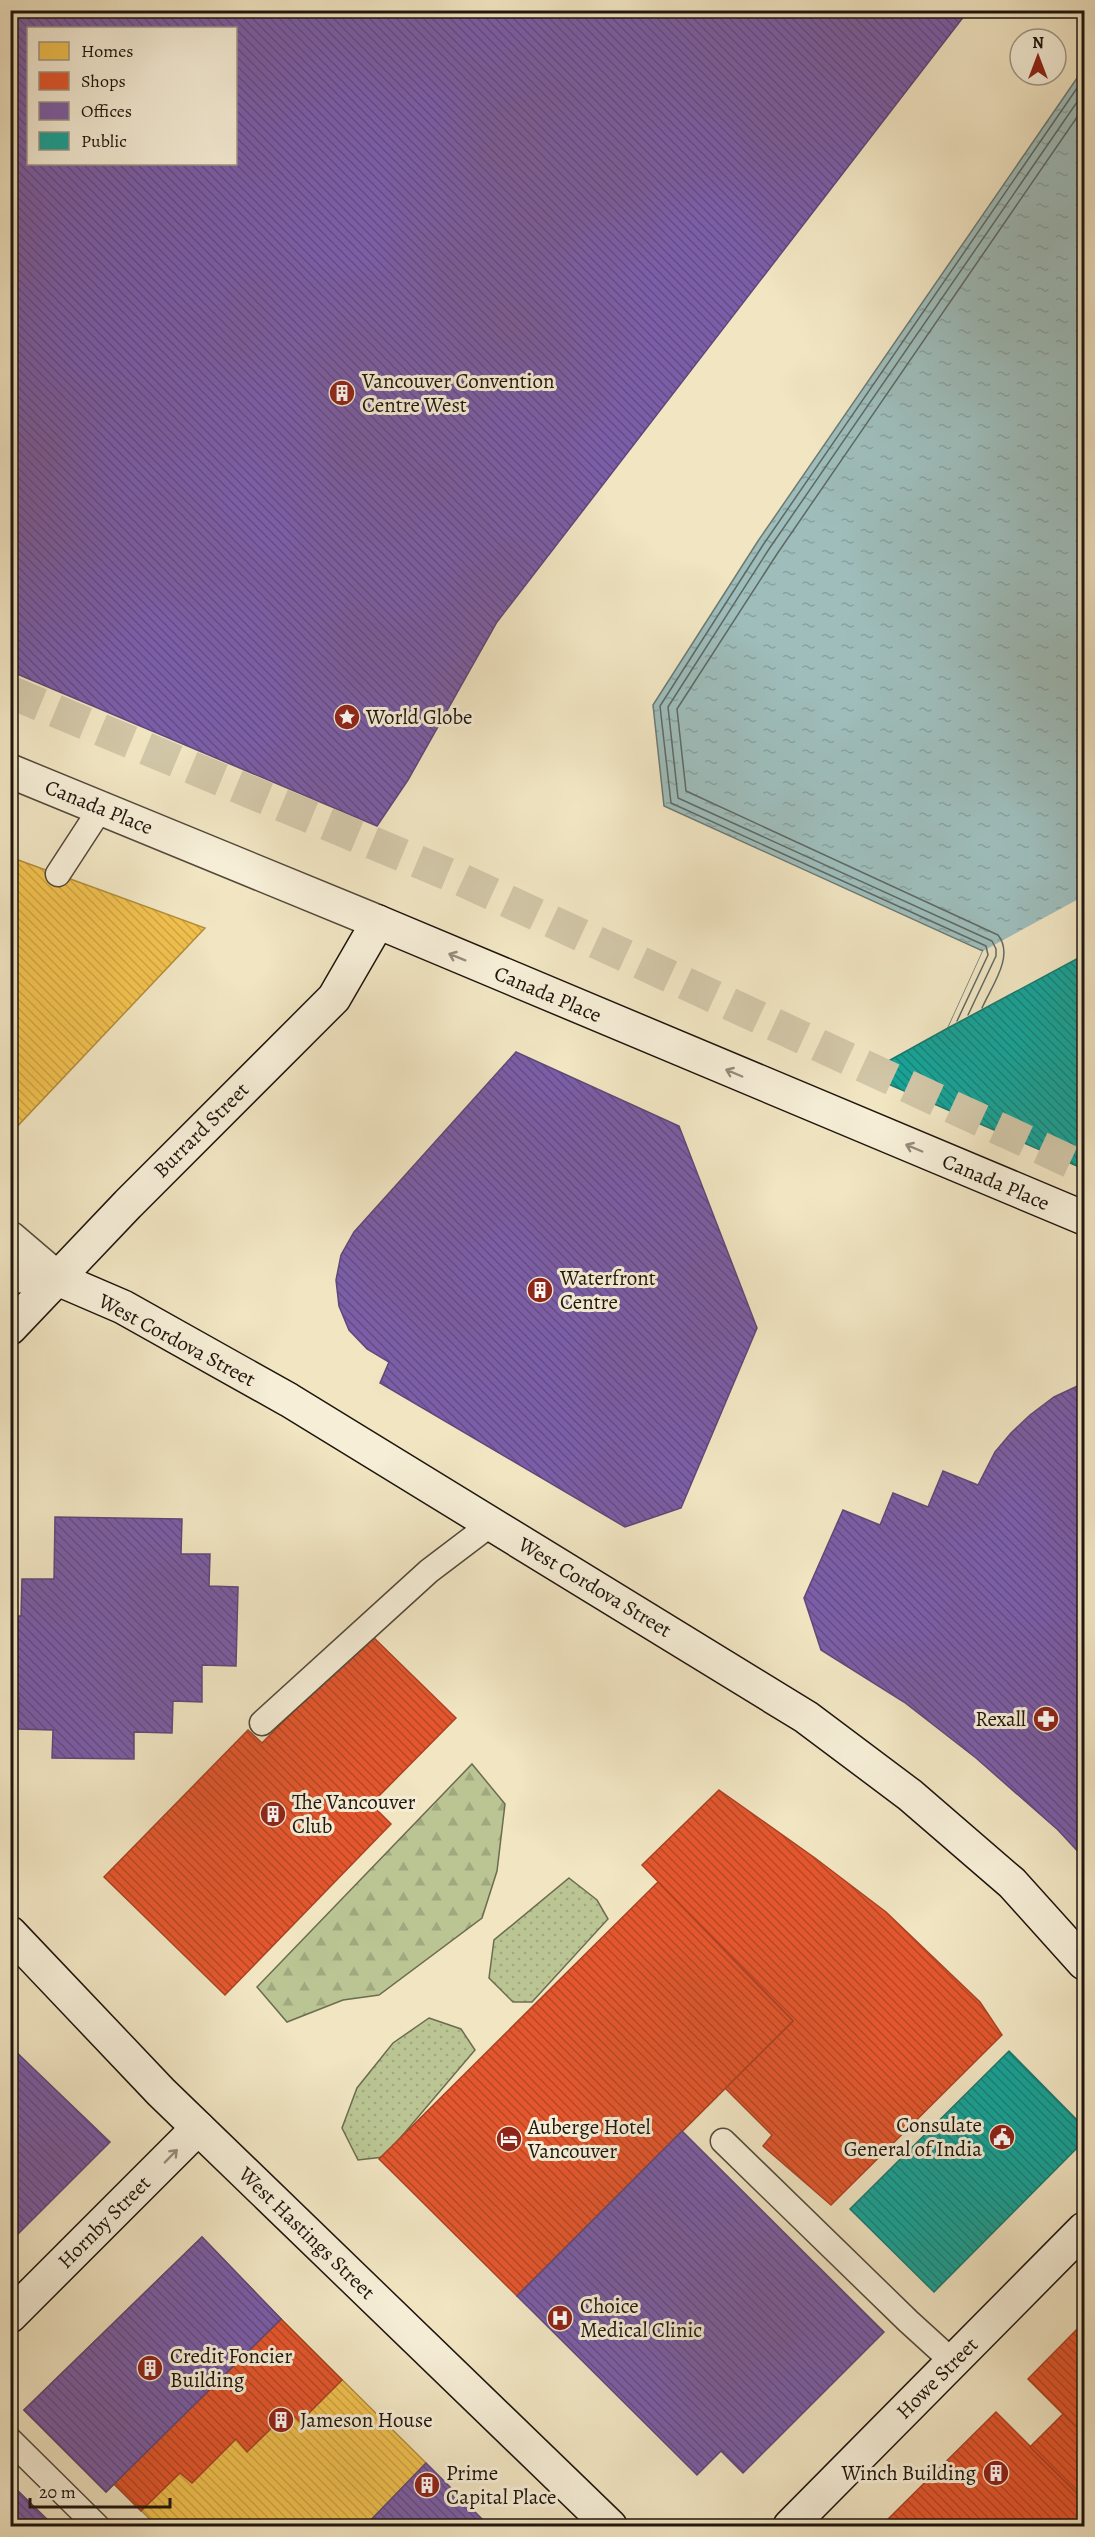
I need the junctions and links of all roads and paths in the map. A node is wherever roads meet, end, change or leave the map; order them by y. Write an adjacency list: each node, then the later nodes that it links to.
1 (10, 771): 2 (street, Canada Place)
2 (100, 808): 3 (lane); 4 (street, Canada Place)
3 (58, 874)
4 (378, 922): 5 (street, Canada Place, one-way to 4); 8 (street, Burrard Street)
5 (1084, 1218)
6 (10, 1238): 8 (street, West Cordova Street)
7 (10, 1275): 8 (street, West Cordova Street)
8 (58, 1279): 9 (street, Burrard Street); 10 (street, West Cordova Street)
9 (10, 1328)
10 (491, 1524): 11 (lane); 13 (street, West Cordova Street)
11 (262, 1723)
12 (10, 1933): 14 (street, West Hastings Street)
13 (1084, 1963)
14 (198, 2128): 17 (street, Hornby Street, one-way to 14); 21 (street, West Hastings Street)
15 (723, 2141): 18 (lane)
16 (1084, 2229): 18 (street, Howe Street)
17 (10, 2316)
18 (953, 2362): 22 (street, Howe Street)
19 (10, 2440): 20 (lane)
20 (97, 2526)
21 (610, 2526)
22 (790, 2526)

